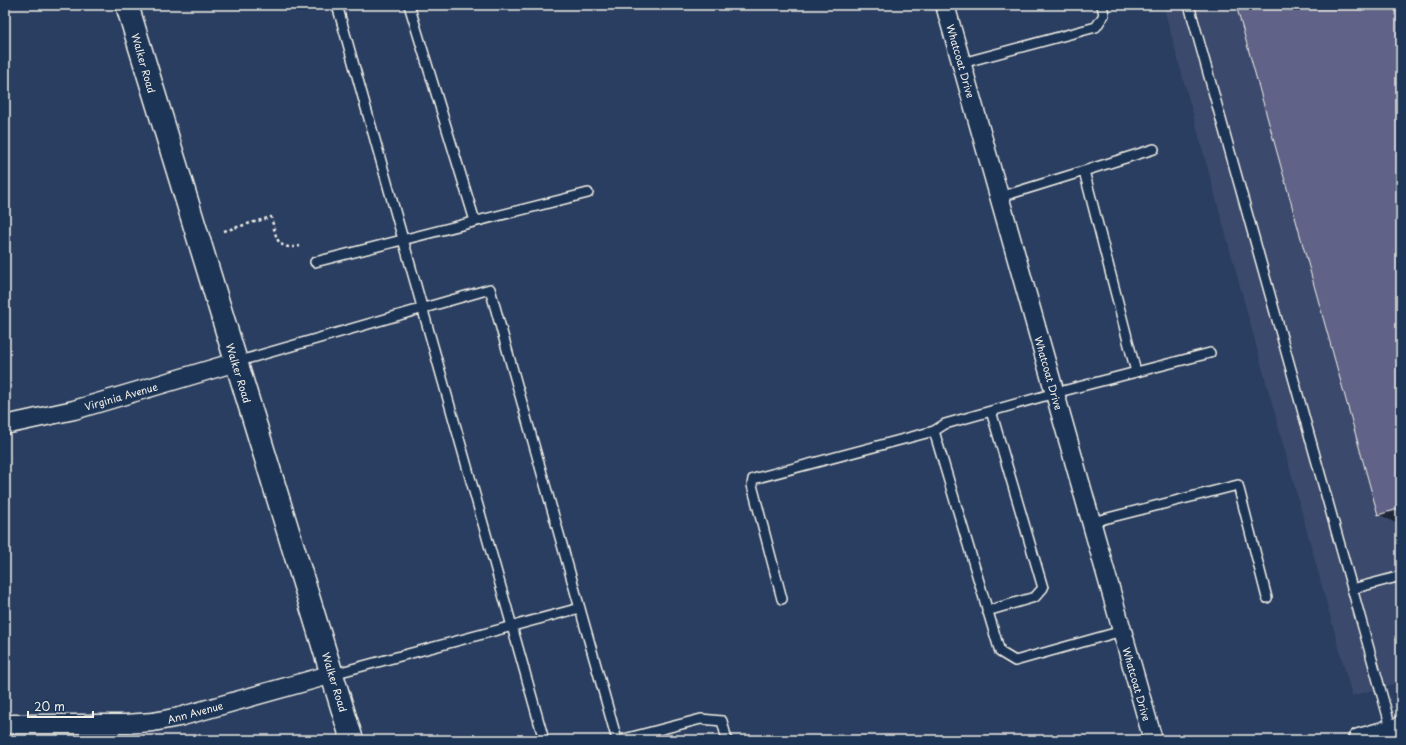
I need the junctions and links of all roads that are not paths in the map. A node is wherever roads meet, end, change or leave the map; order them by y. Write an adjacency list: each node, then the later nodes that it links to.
1 (127, 5): 17 (street, Walker Road)
2 (337, 5): 13 (lane)
3 (409, 5): 12 (lane)
4 (945, 5): 7 (street, Whatcoat Drive)
5 (1102, 5): 7 (lane)
6 (1189, 5): 25 (lane)
7 (962, 63): 11 (street, Whatcoat Drive)
8 (1154, 149): 9 (lane)
9 (1084, 171): 11 (lane); 18 (lane)
10 (588, 193): 12 (lane)
11 (1000, 197): 19 (street, Whatcoat Drive)
12 (475, 221): 13 (lane)
13 (403, 240): 14 (lane); 15 (lane)
14 (315, 262)
15 (422, 309): 17 (lane); 28 (lane); 30 (lane)
16 (1210, 353): 18 (lane)
17 (236, 362): 21 (street, Virginia Avenue); 32 (street, Walker Road)
18 (1136, 372): 19 (lane)
19 (1055, 392): 20 (lane); 23 (street, Whatcoat Drive)
20 (991, 411): 22 (lane); 29 (lane)
21 (5, 425)
22 (934, 431): 27 (lane); 29 (lane)
23 (1092, 522): 26 (lane); 31 (street, Whatcoat Drive)
24 (1401, 576): 25 (lane)
25 (1352, 589): 34 (lane)
26 (1267, 598)
27 (782, 599)
28 (580, 608): 30 (lane); 37 (lane)
29 (987, 611): 31 (lane)
30 (512, 626): 32 (lane); 36 (lane)
31 (1122, 630): 40 (street, Whatcoat Drive)
32 (333, 674): 33 (street, Ann Avenue); 35 (street, Walker Road)
33 (5, 724)
34 (1396, 730): 41 (street)
35 (352, 740)
36 (544, 740)
37 (617, 740)
38 (620, 740): 39 (lane)
39 (727, 740)
40 (1153, 740)
41 (1359, 740)

